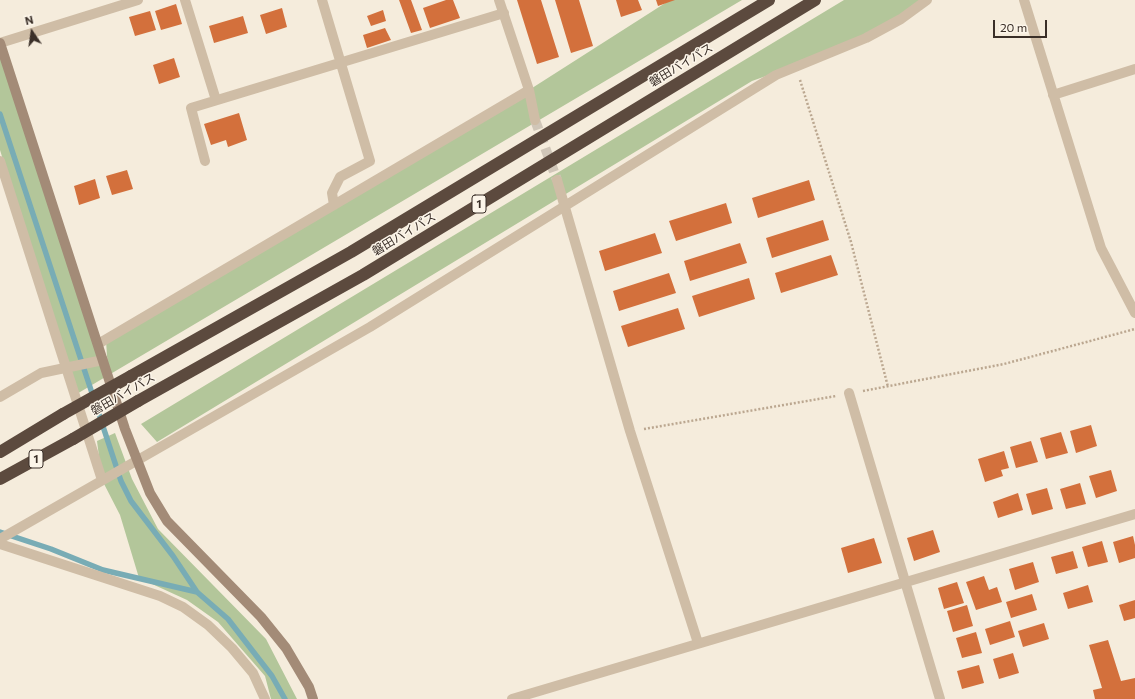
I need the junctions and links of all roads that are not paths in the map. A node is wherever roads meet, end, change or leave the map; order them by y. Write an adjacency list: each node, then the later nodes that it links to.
1 (138, 0): 10 (street)
2 (185, 0): 15 (street)
3 (322, 0): 11 (street)
4 (499, 0): 9 (street)
5 (769, 0): 28 (highway, 磐田バイパス / 1, bridge)
6 (815, 0): 30 (highway, 磐田バイパス / 1, bridge)
7 (927, 0): 21 (street)
8 (1024, 0): 14 (street)
9 (504, 13): 11 (street); 13 (street)
10 (0, 43): 23 (street)
11 (340, 63): 15 (street); 20 (street)
12 (1135, 69): 14 (street)
13 (529, 90): 16 (street); 20 (street)
14 (1053, 94): 22 (street)
15 (216, 100): 17 (street)
16 (535, 120)
17 (205, 160)
18 (0, 161): 25 (street)
19 (557, 180): 21 (street)
20 (334, 205): 23 (street)
21 (565, 206): 29 (street); 36 (street)
22 (1135, 313)
23 (98, 344): 24 (street)
24 (103, 360): 25 (street); 29 (street)
25 (66, 368): 27 (street); 31 (street)
26 (849, 393): 35 (street)
27 (0, 397)
28 (0, 452)
29 (137, 461): 31 (street); 38 (street)
30 (0, 479)
31 (102, 480): 33 (street)
32 (1135, 514): 35 (street)
33 (0, 539)
34 (0, 544): 37 (street)
35 (906, 582): 36 (street); 40 (street)
36 (698, 643): 39 (street)
37 (265, 699)
38 (313, 699)
39 (512, 699)
40 (940, 699)

